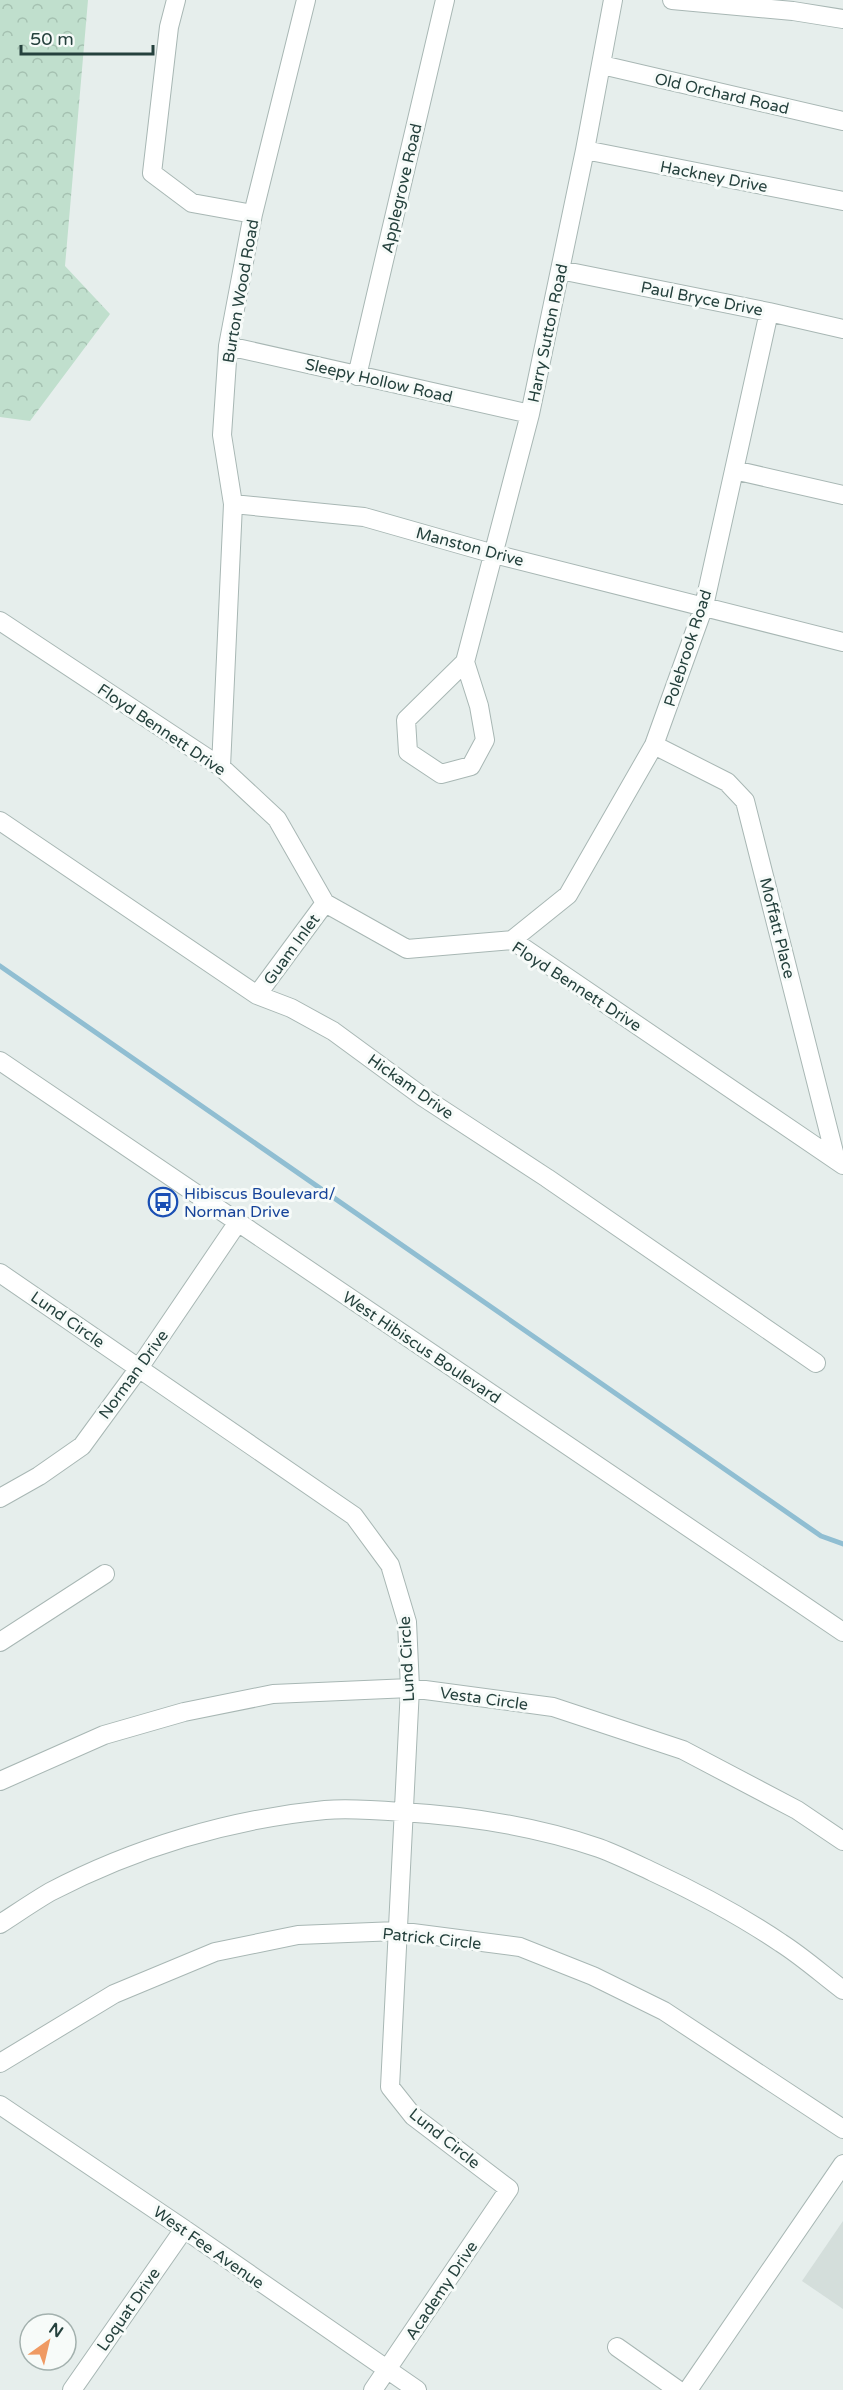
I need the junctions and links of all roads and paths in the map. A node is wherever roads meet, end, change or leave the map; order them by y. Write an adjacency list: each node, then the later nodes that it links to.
1 (176, 0): 12 (street)
2 (306, 0): 12 (street, Burton Wood Road)
3 (445, 0): 17 (street, Applegrove Road)
4 (614, 0): 8 (street, Harry Sutton Road)
5 (672, 0): 6 (street)
6 (788, 5): 7 (street)
7 (843, 19)
8 (602, 65): 9 (street, Old Orchard Road); 10 (street, Harry Sutton Road)
9 (843, 121)
10 (585, 150): 11 (street, Hackney Drive); 13 (street, Harry Sutton Road)
11 (843, 201)
12 (254, 214): 16 (street, Burton Wood Road)
13 (560, 270): 14 (street, Paul Bryce Drive); 18 (street, Harry Sutton Road)
14 (769, 312): 15 (street, Paul Bryce Drive); 19 (street, Polebrook Road)
15 (843, 329)
16 (228, 346): 17 (street, Sleepy Hollow Road); 21 (street, Burton Wood Road)
17 (357, 376): 18 (street, Sleepy Hollow Road)
18 (530, 414): 22 (street, Harry Sutton Road)
19 (734, 470): 20 (street); 23 (street, Polebrook Road)
20 (843, 495)
21 (233, 504): 22 (street, Manston Drive); 28 (street, Burton Wood Road)
22 (494, 554): 23 (street, Manston Drive); 26 (street, Harry Sutton Road)
23 (704, 606): 25 (street, Manston Drive); 27 (street, Polebrook Road)
24 (0, 621): 28 (street, Floyd Bennett Drive)
25 (843, 642)
26 (465, 662): 26 (street)
27 (654, 745): 31 (street, Polebrook Road); 34 (street, Moffatt Place)
28 (221, 767): 30 (street, Floyd Bennett Drive)
29 (0, 820): 32 (street, Hickam Drive)
30 (325, 903): 31 (street, Floyd Bennett Drive); 32 (street, Guam Inlet)
31 (512, 940): 34 (street, Floyd Bennett Drive)
32 (257, 995): 37 (street, Hickam Drive)
33 (0, 1061): 35 (street, West Hibiscus Boulevard)
34 (840, 1162)
35 (238, 1222): 38 (street, Norman Drive); 41 (street, West Hibiscus Boulevard)
36 (0, 1273): 38 (street, Lund Circle)
37 (816, 1363)
38 (139, 1368): 39 (street, Norman Drive); 43 (street, Lund Circle)
39 (0, 1498)
40 (105, 1574): 42 (street)
41 (843, 1632)
42 (0, 1641)
43 (410, 1688): 44 (street, Vesta Circle); 45 (street, Lund Circle); 46 (street, Vesta Circle)
44 (0, 1781)
45 (404, 1812): 47 (street); 48 (street, Lund Circle); 49 (street)
46 (843, 1841)
47 (0, 1924)
48 (397, 1931): 50 (street, Patrick Circle); 52 (street, Patrick Circle); 54 (street, Lund Circle)
49 (843, 1990)
50 (0, 2063)
51 (0, 2105): 55 (street, West Fee Avenue)
52 (843, 2129)
53 (843, 2164): 62 (street)
54 (509, 2189): 57 (street, Academy Drive)
55 (184, 2229): 57 (street, West Fee Avenue); 58 (street, Loquat Drive)
56 (617, 2348): 61 (street)
57 (387, 2370): 59 (street, Academy Drive); 60 (street, West Fee Avenue)
58 (72, 2390)
59 (373, 2390)
60 (417, 2390)
61 (678, 2390)
62 (688, 2390)

